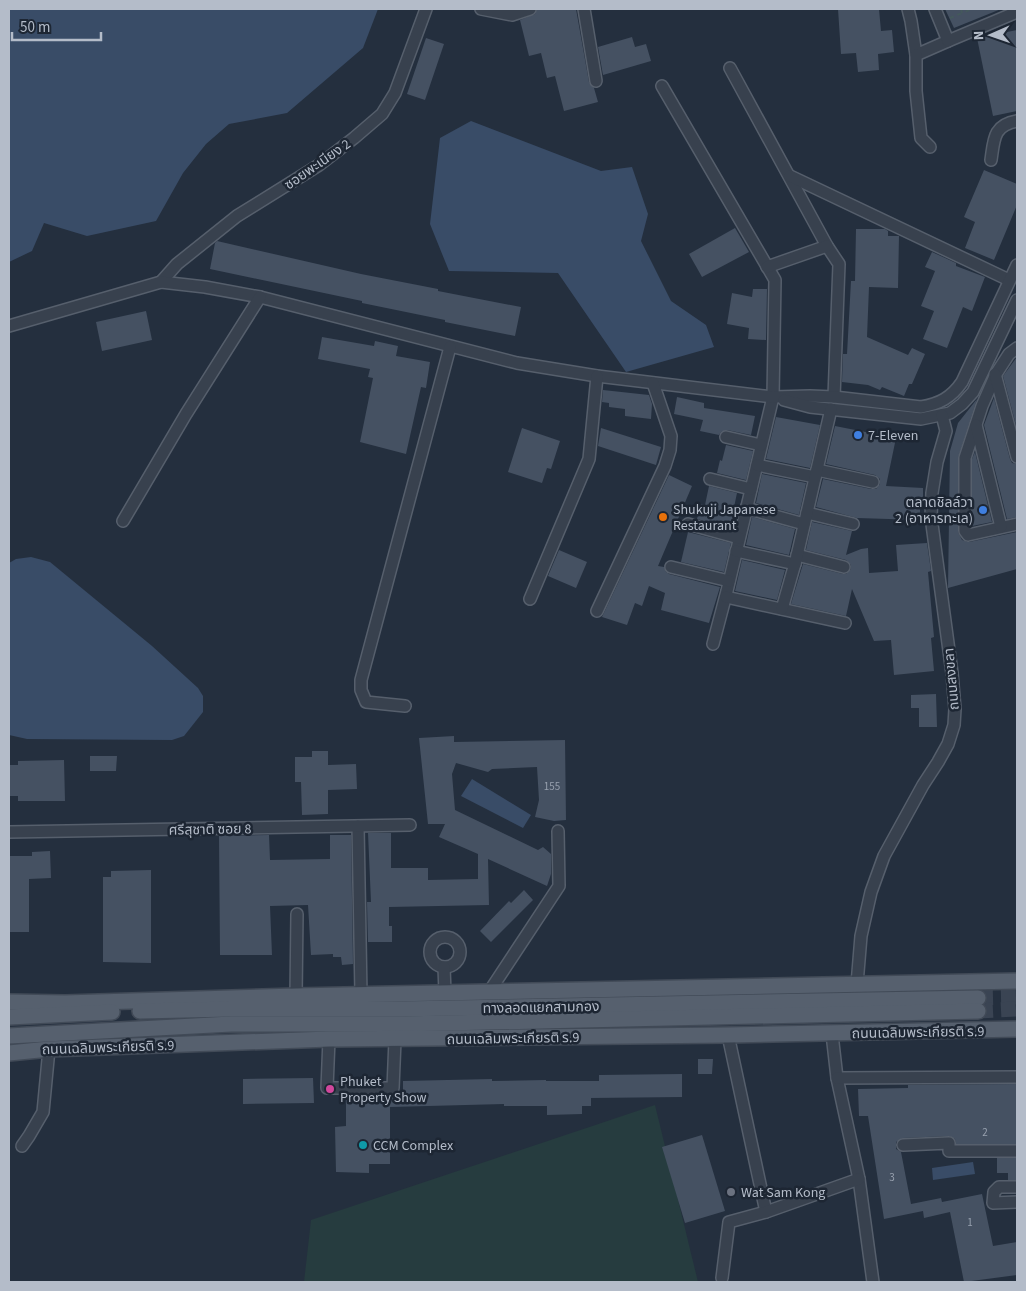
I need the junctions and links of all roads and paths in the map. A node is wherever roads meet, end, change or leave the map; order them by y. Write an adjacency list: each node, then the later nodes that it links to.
1 (426, 9): 23 (street, ซอยพะเนียง 2)
2 (480, 9): 3 (street)
3 (530, 9)
4 (584, 9): 13 (street)
5 (908, 9): 11 (street)
6 (935, 9): 10 (street)
7 (961, 9): 8 (path)
8 (972, 9)
9 (1017, 12): 10 (street)
10 (948, 41): 11 (street)
11 (916, 55): 16 (street)
12 (730, 68): 18 (street)
13 (596, 81)
14 (662, 86): 21 (street)
15 (1017, 121): 17 (street)
16 (930, 148)
17 (991, 160)
18 (790, 176): 19 (street); 22 (street)
19 (827, 246): 21 (street); 35 (street)
20 (1017, 265): 22 (street)
21 (767, 267): 34 (street)
22 (1009, 280): 35 (street)
23 (161, 282): 24 (street); 26 (street)
24 (260, 297): 27 (street); 49 (street)
25 (1017, 300): 28 (street)
26 (9, 326)
27 (450, 347): 32 (street); 66 (street)
28 (994, 349): 29 (street); 30 (street)
29 (1013, 351): 31 (street)
30 (984, 369): 31 (street); 37 (street)
31 (996, 374): 38 (street); 41 (street)
32 (597, 376): 33 (street); 61 (street)
33 (652, 383): 34 (street); 63 (street)
34 (773, 397): 35 (street); 36 (street); 40 (street)
35 (834, 397)
36 (831, 409): 37 (street); 43 (street)
37 (942, 415): 74 (street, ถนนสงขลา)
38 (976, 425): 53 (street); 53 (street)
39 (726, 438): 40 (street)
40 (761, 445): 42 (street)
41 (1017, 457)
42 (757, 465): 43 (street); 46 (street)
43 (816, 474): 45 (street); 48 (street)
44 (710, 479): 46 (street)
45 (873, 482)
46 (751, 489): 47 (street)
47 (746, 508): 48 (street); 54 (street)
48 (806, 518): 51 (street); 56 (street)
49 (123, 521)
50 (688, 524): 54 (street)
51 (853, 524)
52 (1017, 524): 53 (street)
53 (1002, 528)
54 (739, 538): 55 (street)
55 (736, 551): 56 (street); 59 (street)
56 (796, 560): 58 (street); 62 (street)
57 (671, 567): 59 (street)
58 (844, 567)
59 (729, 581): 60 (street)
60 (726, 597): 62 (street); 65 (street)
61 (530, 599)
62 (782, 609): 64 (street)
63 (597, 611)
64 (845, 623)
65 (713, 644)
66 (405, 706)
67 (410, 825): 68 (street, ศรีสุชาติ ซอย 8)
68 (358, 826): 69 (street, ศรีสุชาติ ซอย 8); 77 (street)
69 (9, 832)
70 (558, 832): 75 (street)
71 (297, 914): 78 (street)
72 (444, 967): 76 (street)
73 (1017, 981): 74 (main road)
74 (858, 984): 75 (main road)
75 (489, 992): 76 (main road)
76 (445, 993): 77 (main road)
77 (361, 995): 78 (main road)
78 (296, 996): 79 (main road)
79 (223, 998): 80 (main road); 81 (main road)
80 (9, 1002)
81 (103, 1012): 82 (main road); 84 (main road, ทางลอดแยกสามกอง)
82 (9, 1016)
83 (1017, 1029): 85 (main road, ถนนเฉลิมพระเกียรติ ร.9)
84 (104, 1031): 86 (main road, ถนนเฉลิมพระเกียรติ ร.9); 90 (main road)
85 (832, 1034): 87 (main road, ถนนเฉลิมพระเกียรติ ร.9); 94 (street)
86 (9, 1036)
87 (728, 1036): 89 (main road, ถนนเฉลิมพระเกียรติ ร.9); 101 (street)
88 (329, 1039): 89 (main road, ถนนเฉลิมพระเกียรติ ร.9); 89 (street); 90 (main road, ถนนเฉลิมพระเกียรติ ร.9)
89 (395, 1040)
90 (224, 1043): 91 (main road, ถนนเฉลิมพระเกียรติ ร.9)
91 (48, 1049): 92 (main road, ถนนเฉลิมพระเกียรติ ร.9); 96 (street)
92 (9, 1053)
93 (1017, 1077): 94 (street)
94 (838, 1078): 98 (street)
95 (903, 1145): 97 (street)
96 (22, 1146)
97 (1017, 1151)
98 (859, 1179): 101 (street); 103 (street)
99 (1017, 1188): 100 (street)
100 (1017, 1202)
101 (766, 1212): 102 (street)
102 (722, 1278)
103 (873, 1282)

